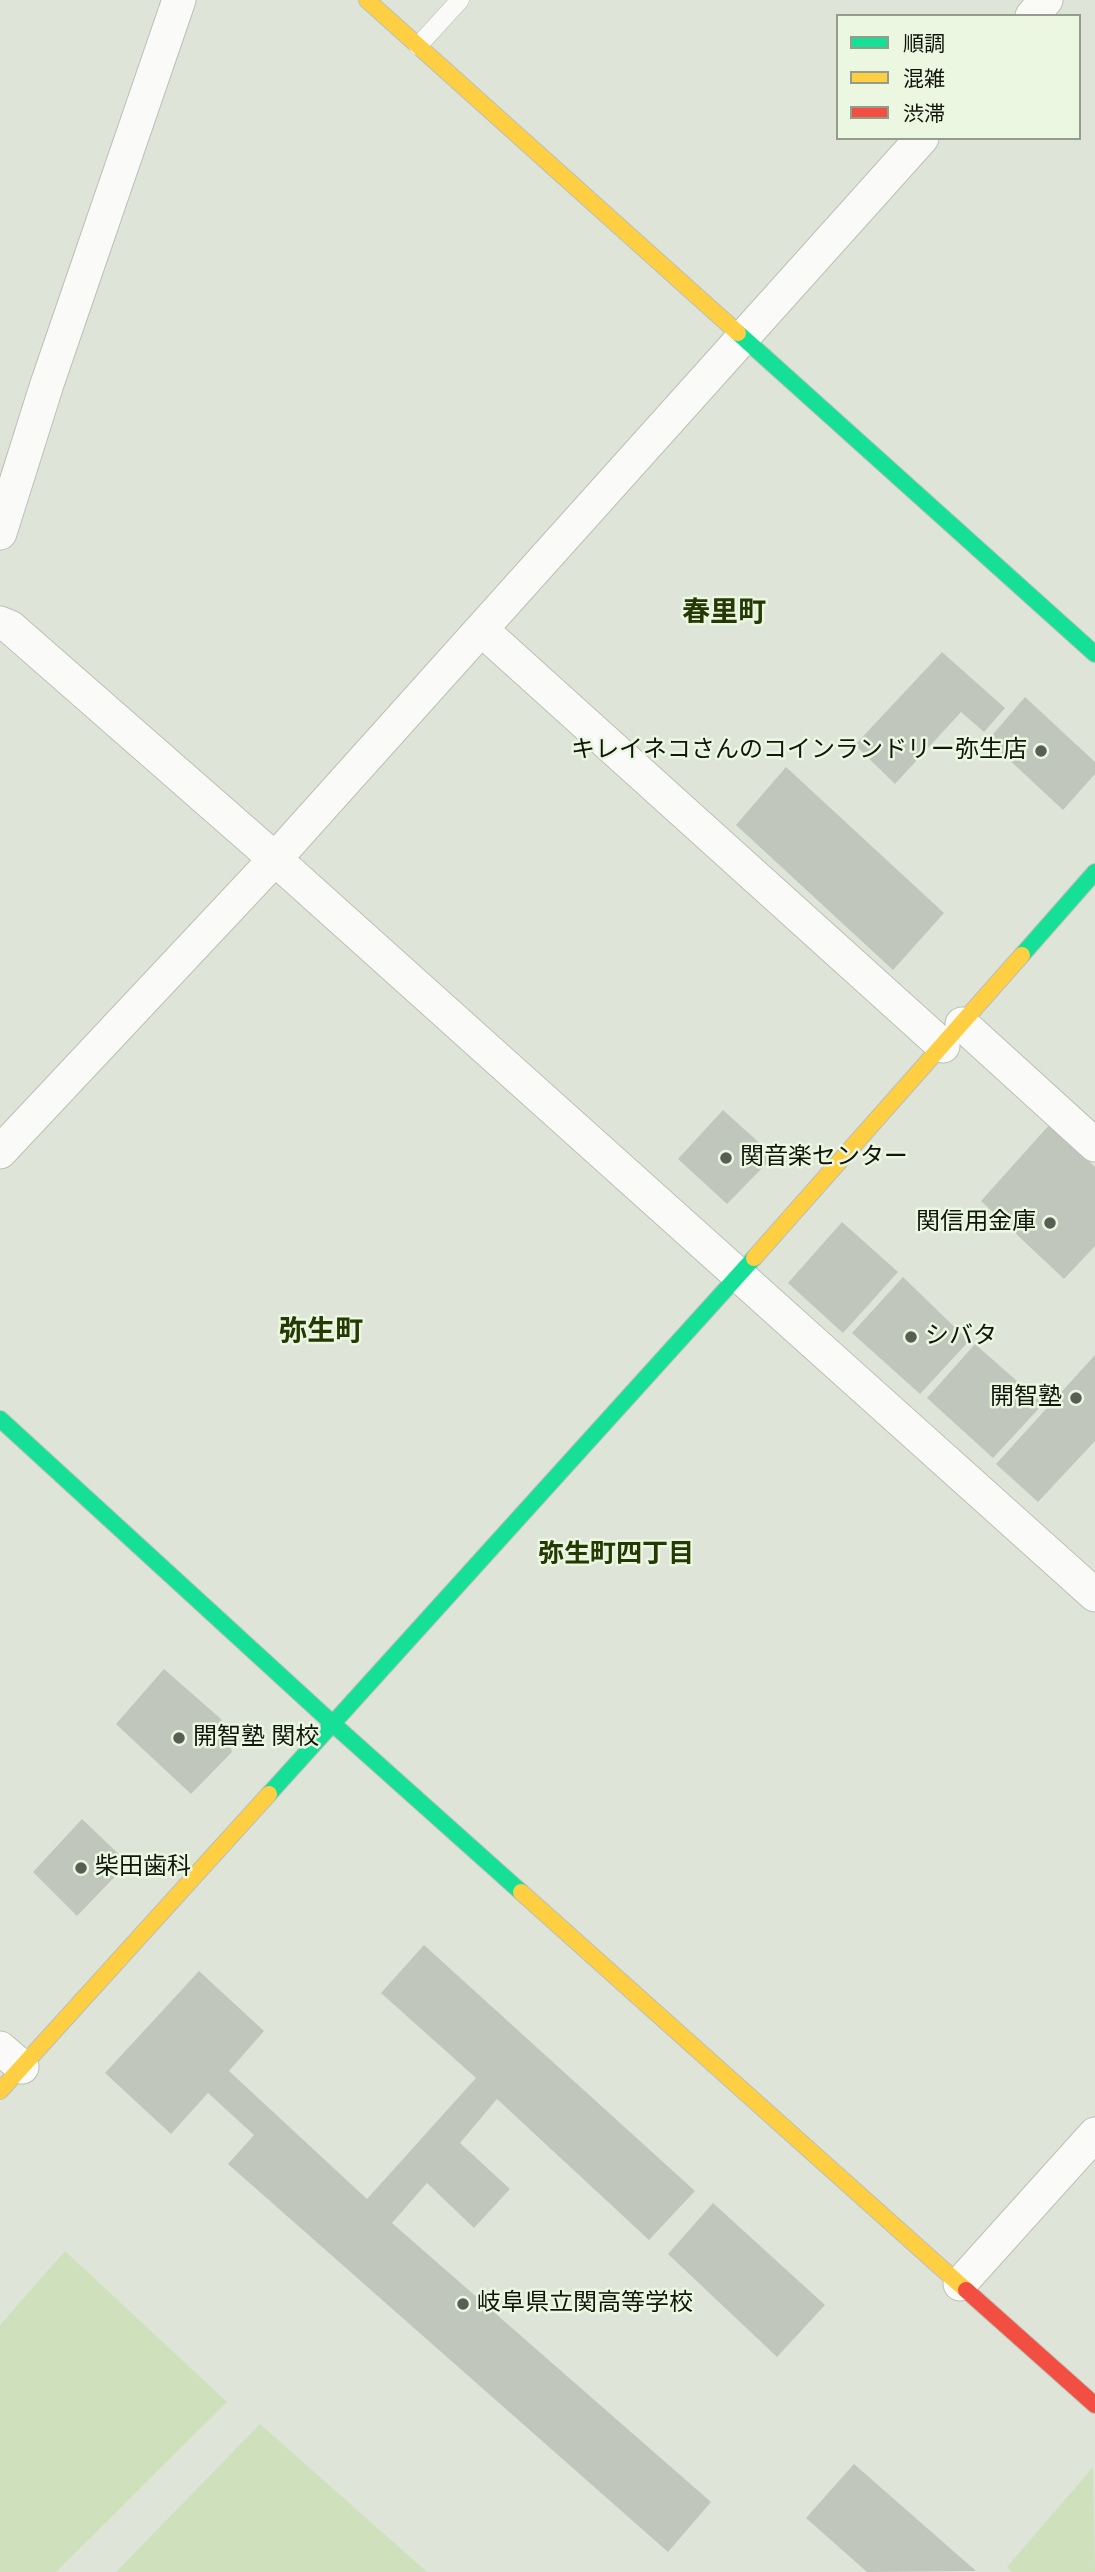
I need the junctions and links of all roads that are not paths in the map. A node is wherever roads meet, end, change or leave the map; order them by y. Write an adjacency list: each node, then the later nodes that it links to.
1 (178, 0): 9 (street)
2 (367, 0): 6 (street)
3 (460, 0): 6 (lane)
4 (1046, 0): 5 (street)
5 (1034, 14)
6 (418, 46): 8 (street)
7 (920, 140): 8 (street)
8 (743, 338): 11 (street); 12 (street)
9 (0, 533)
10 (0, 623): 13 (street)
11 (482, 630): 13 (street); 15 (street)
12 (1095, 654)
13 (275, 859): 17 (street); 18 (street)
14 (1095, 872): 15 (street)
15 (952, 1035): 16 (street); 18 (street)
16 (1095, 1144)
17 (0, 1152)
18 (737, 1277): 20 (street); 21 (street)
19 (0, 1419): 21 (street)
20 (1095, 1595)
21 (332, 1723): 22 (street); 24 (street)
22 (7, 2069)
23 (1095, 2134): 24 (street)
24 (960, 2284): 25 (street)
25 (1095, 2405)

